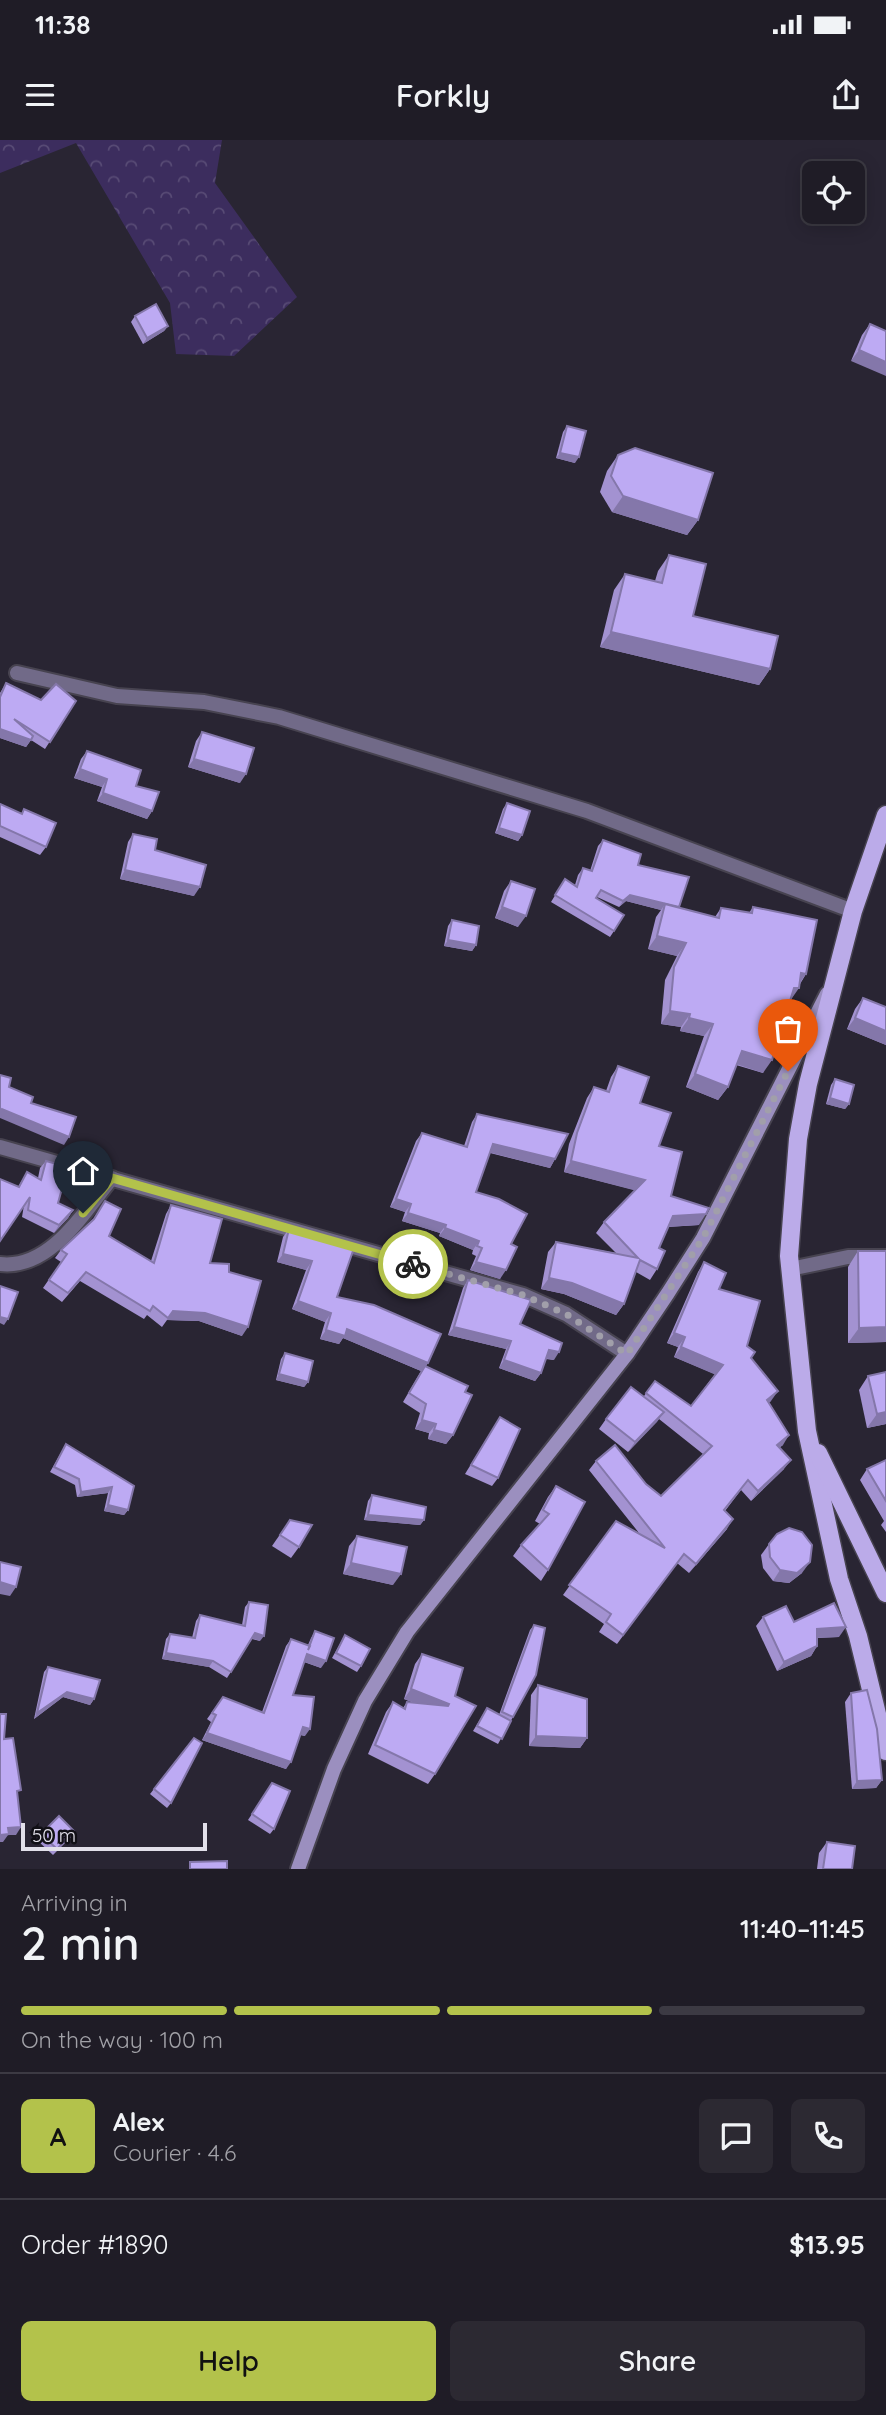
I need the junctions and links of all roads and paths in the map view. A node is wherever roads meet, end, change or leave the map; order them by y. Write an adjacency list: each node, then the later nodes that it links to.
1 (17, 673): 3 (street)
2 (886, 815): 3 (main road)
3 (853, 911): 4 (main road)
4 (837, 974): 9 (main road); 10 (street)
5 (0, 1147): 6 (street)
6 (112, 1178): 8 (street); 10 (street)
7 (886, 1257): 9 (street)
8 (0, 1264)
9 (790, 1269): 11 (main road)
10 (627, 1354): 14 (street)
11 (807, 1432): 12 (main road); 13 (main road)
12 (886, 1593)
13 (886, 1751)
14 (298, 1869)

